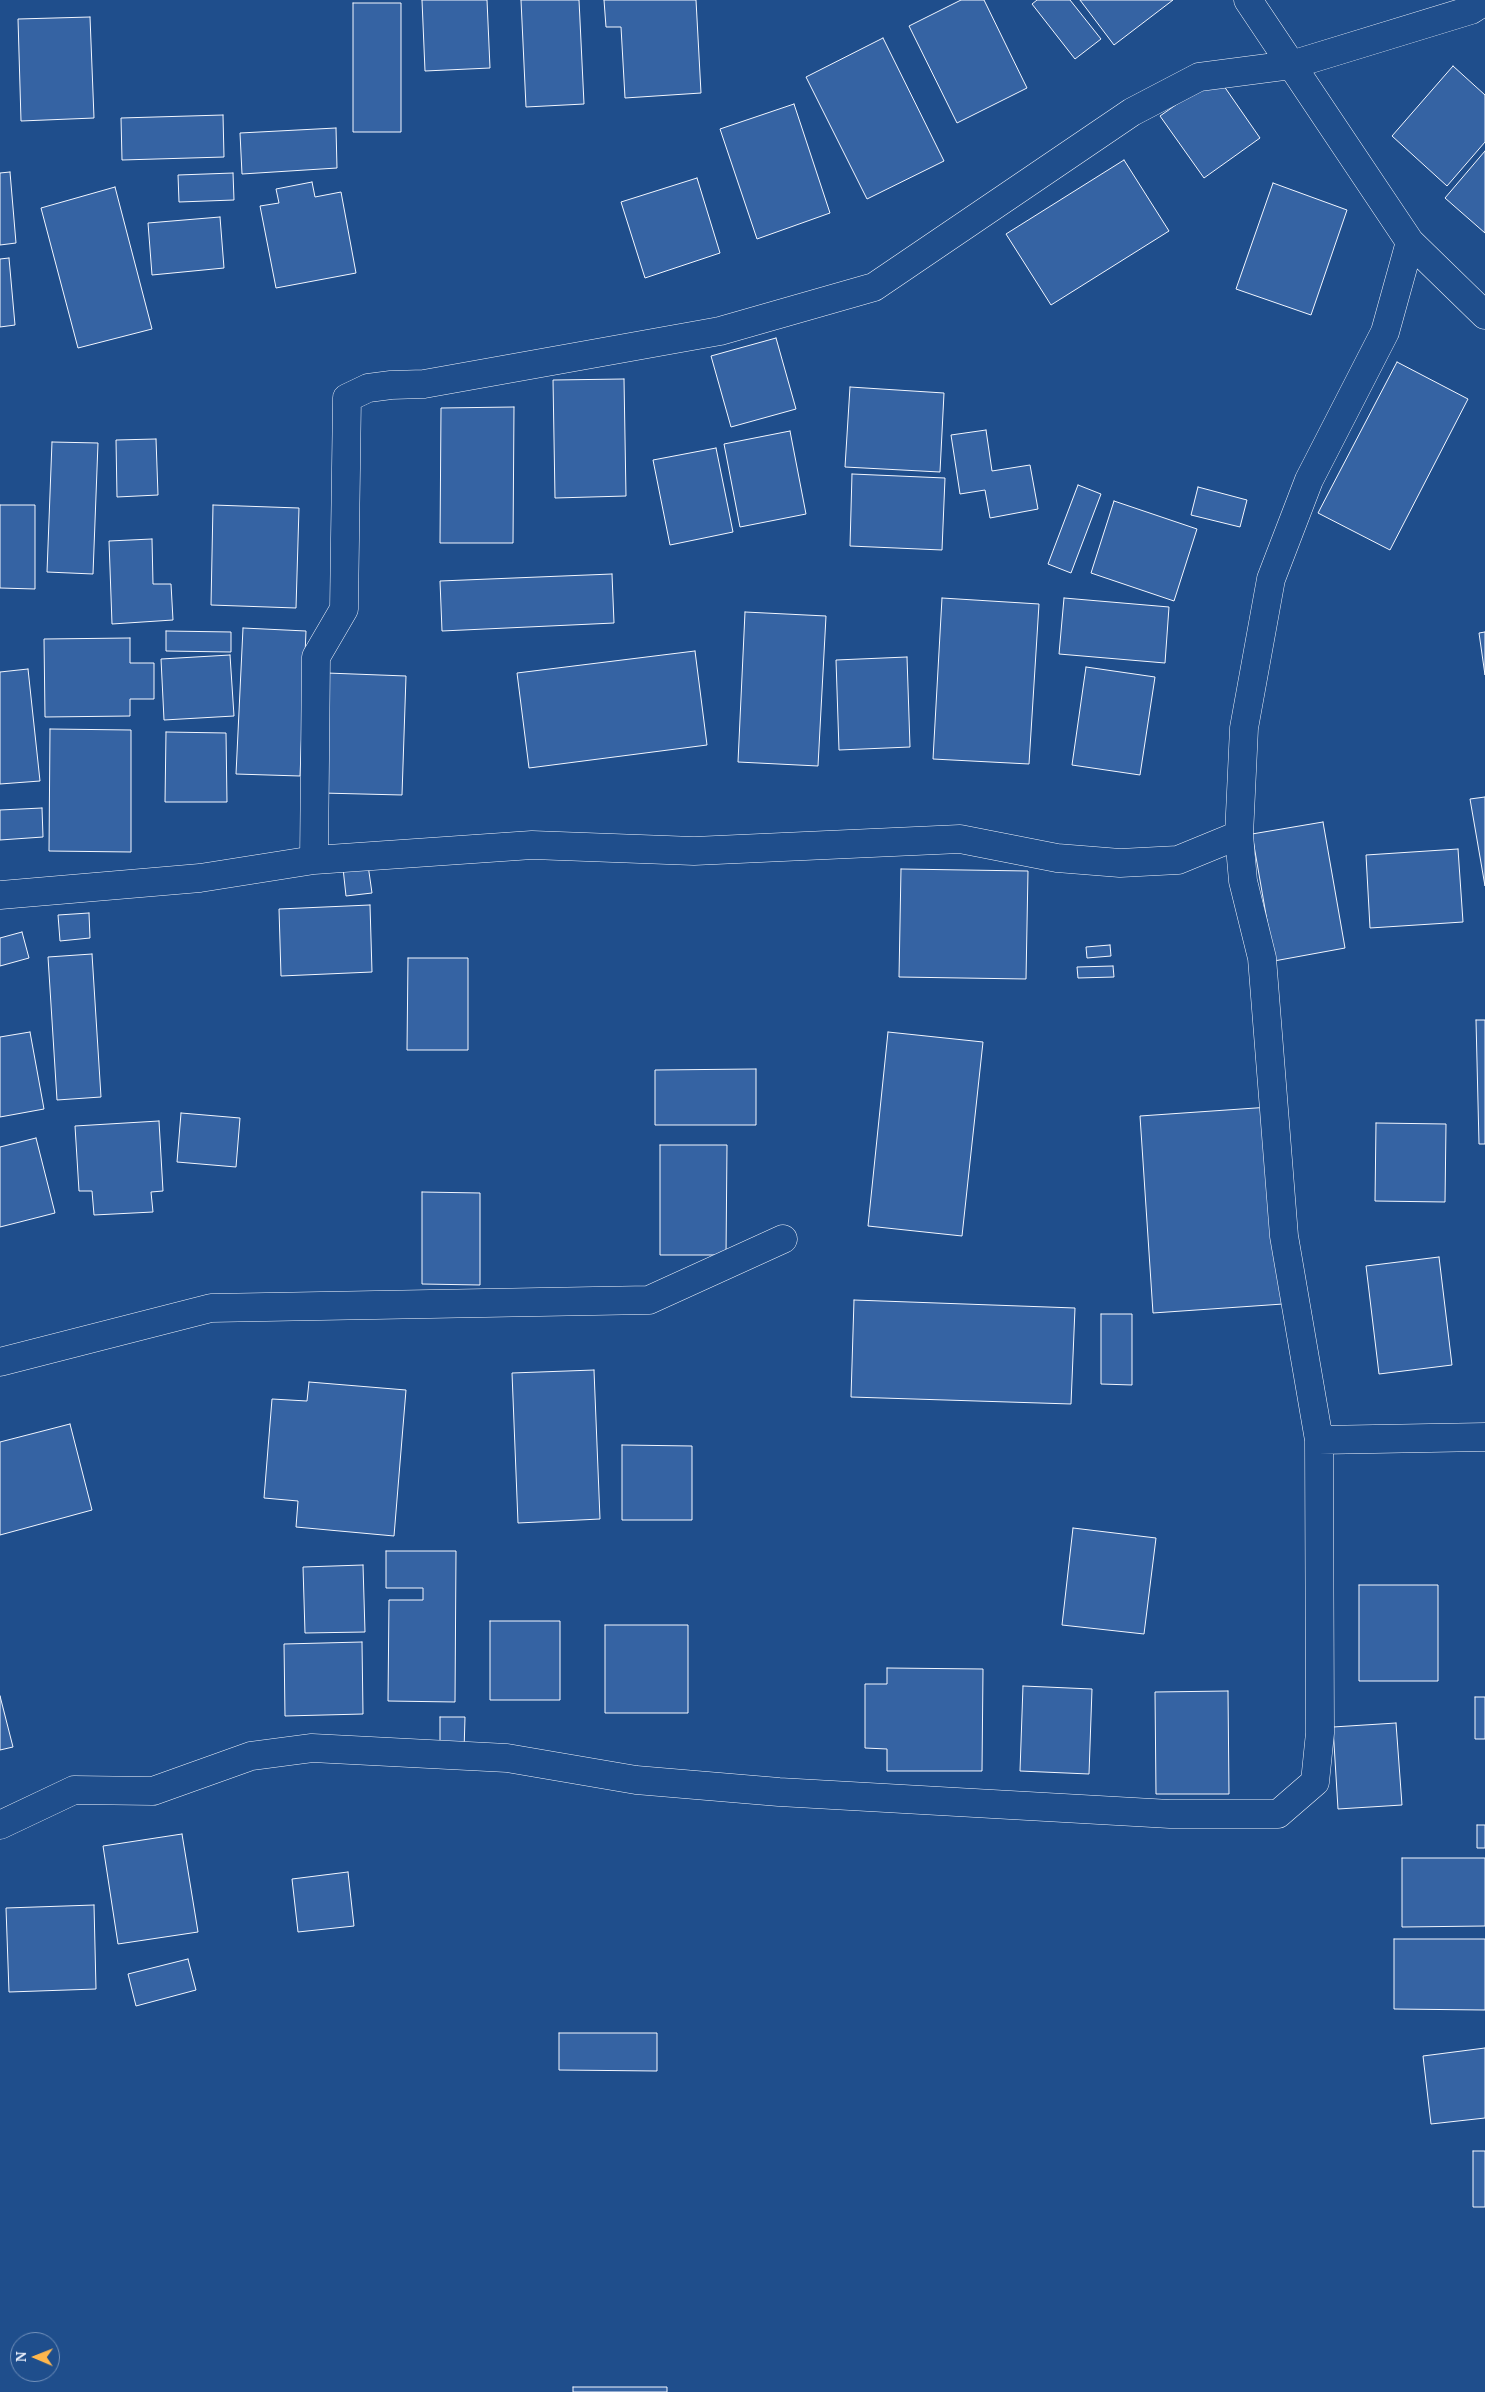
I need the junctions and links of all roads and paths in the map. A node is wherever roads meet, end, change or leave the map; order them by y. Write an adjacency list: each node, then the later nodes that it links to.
1 (1248, 0): 3 (street)
2 (1485, 1): 3 (street)
3 (1291, 64): 4 (street); 7 (street)
4 (1410, 242): 5 (street); 6 (street)
5 (1485, 315)
6 (1239, 835): 7 (street); 12 (street)
7 (314, 860): 8 (street)
8 (0, 895)
9 (783, 1239): 10 (street)
10 (0, 1362)
11 (1485, 1437): 12 (street)
12 (1319, 1440): 13 (street)
13 (0, 1826)

